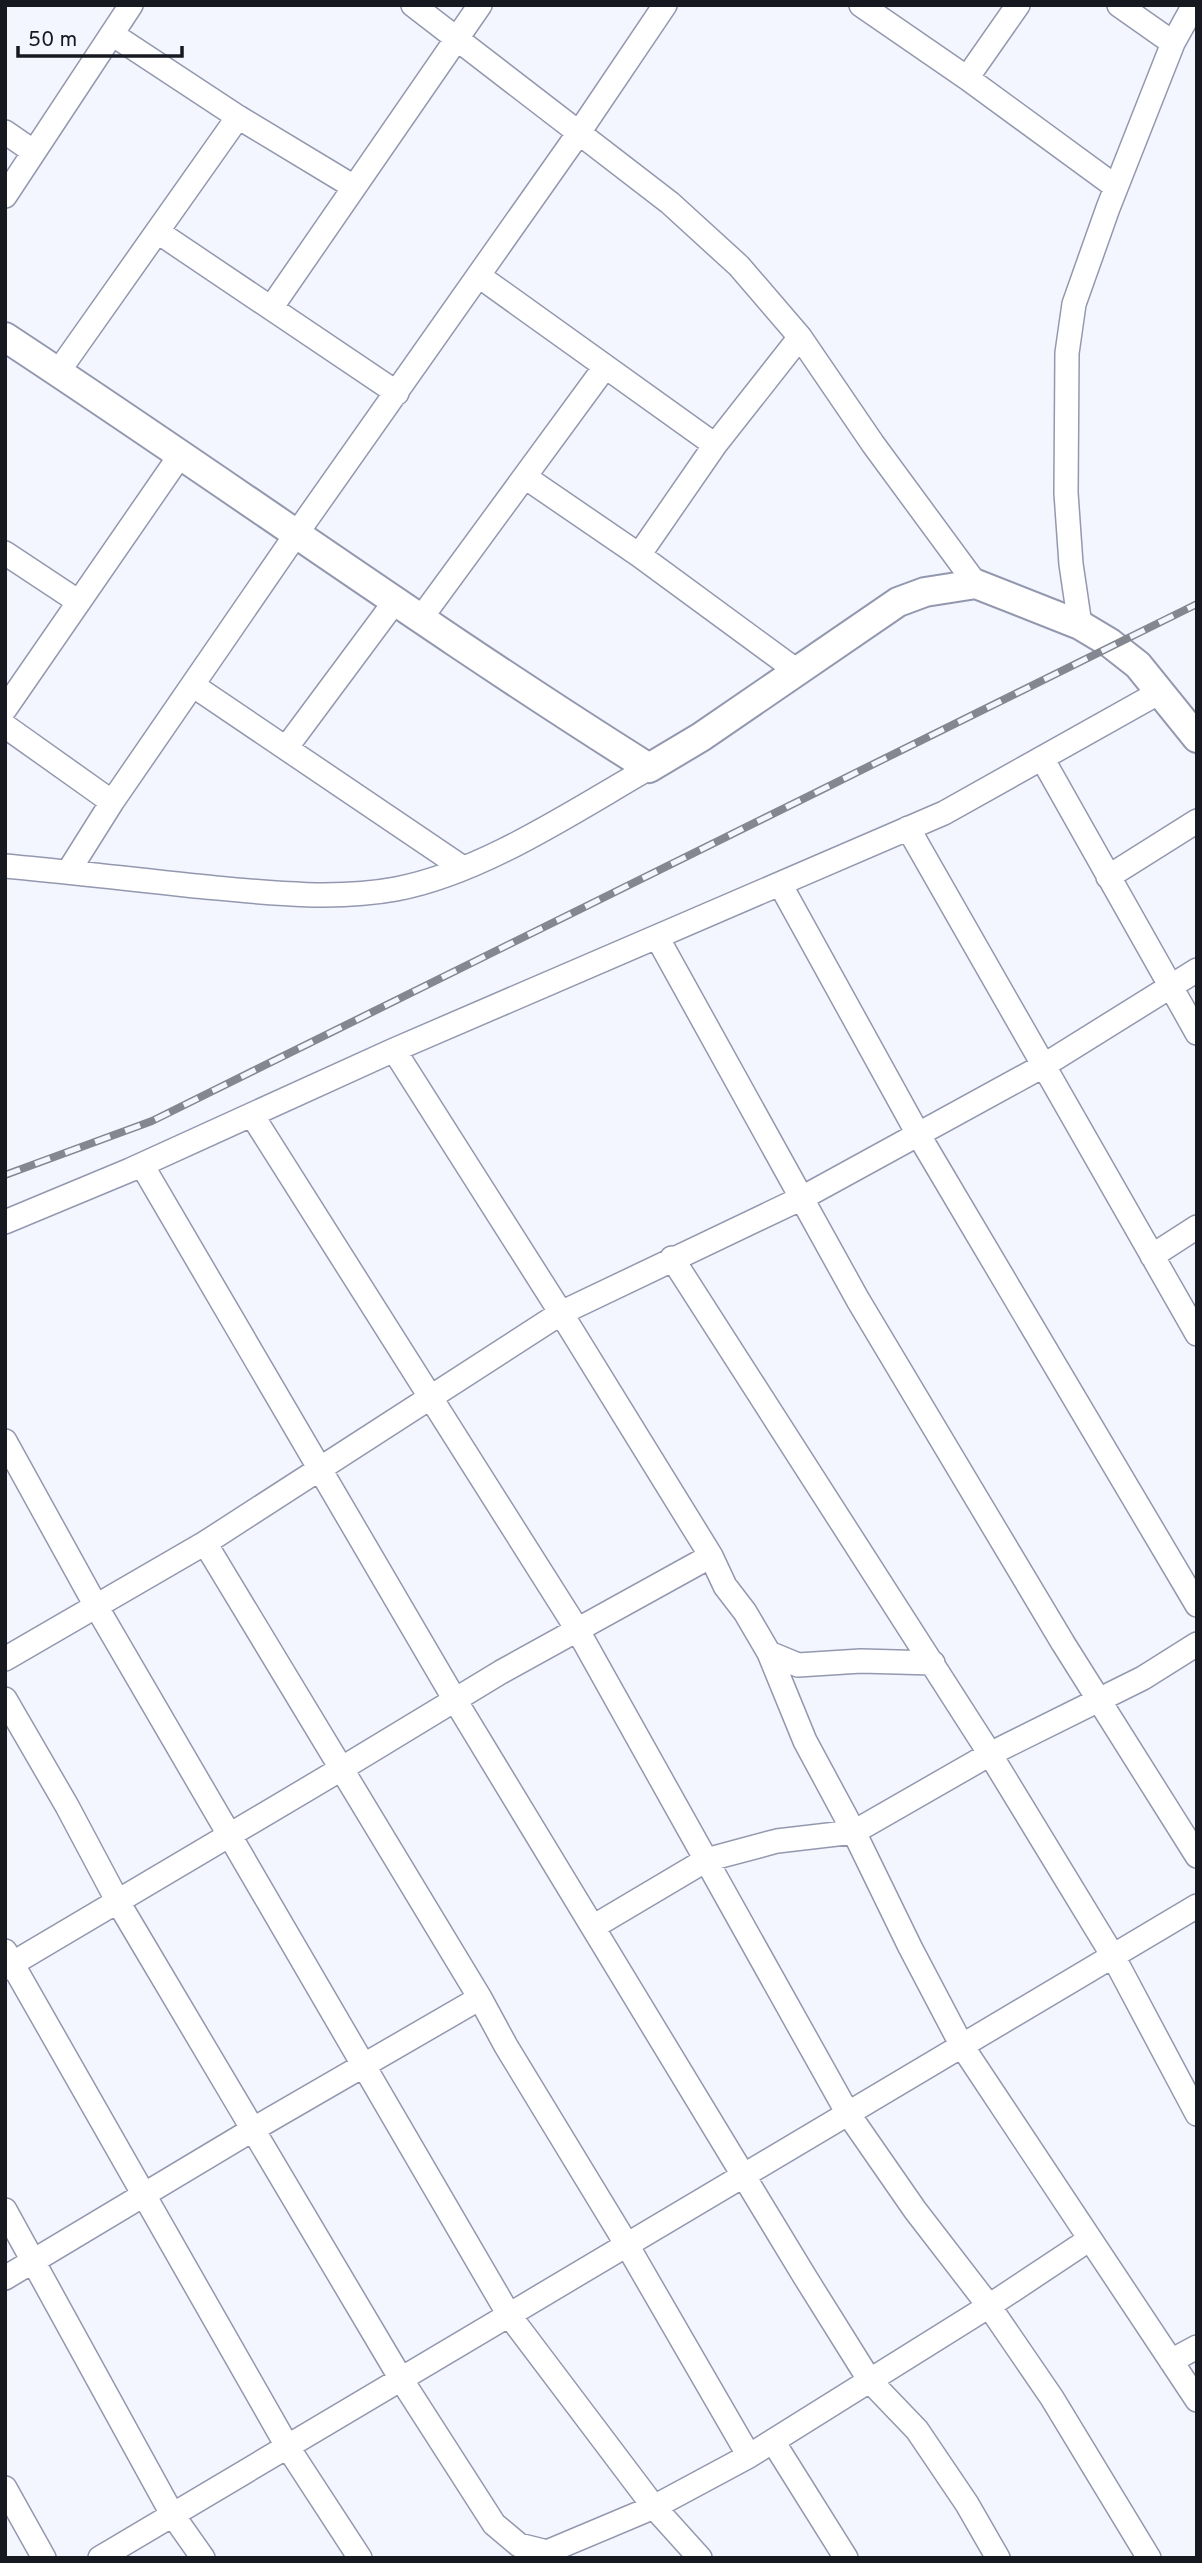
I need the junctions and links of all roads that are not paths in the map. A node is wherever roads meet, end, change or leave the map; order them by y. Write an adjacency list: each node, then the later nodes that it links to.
1 (131, 5): 9 (street)
2 (413, 5): 10 (street)
3 (480, 5): 10 (street)
4 (665, 5): 15 (street)
5 (861, 5): 12 (street)
6 (1018, 5): 12 (street)
7 (1119, 5): 11 (street)
8 (1194, 5): 11 (street)
9 (112, 34): 13 (street); 16 (street)
10 (457, 39): 15 (street); 17 (street)
11 (1173, 43): 18 (street)
12 (967, 78): 18 (street)
13 (238, 117): 17 (street); 20 (street)
14 (5, 132): 16 (street)
15 (578, 134): 21 (street); 24 (street)
16 (34, 152): 19 (street)
17 (354, 187): 22 (street)
18 (1116, 187): 38 (street)
19 (5, 196)
20 (158, 232): 22 (street); 26 (street)
21 (479, 276): 25 (street); 27 (street)
22 (271, 308): 27 (street)
23 (5, 337): 26 (street)
24 (800, 337): 28 (street); 34 (street)
25 (605, 367): 28 (street); 30 (street)
26 (58, 372): 29 (street)
27 (397, 393): 31 (street)
28 (716, 445): 33 (street)
29 (181, 454): 31 (street); 36 (street)
30 (525, 477): 33 (street); 37 (street)
31 (297, 533): 35 (street); 40 (street)
32 (5, 553): 36 (street)
33 (639, 555): 39 (street)
34 (976, 584): 38 (street); 39 (street)
35 (396, 600): 37 (street); 45 (street)
36 (79, 602): 42 (street)
37 (421, 618): 47 (street)
38 (1080, 625): 41 (street)
39 (797, 671): 47 (street)
40 (194, 686): 45 (street); 48 (street)
41 (1160, 692): 44 (street); 46 (street)
42 (5, 709)
43 (5, 726): 48 (street)
44 (1197, 738)
45 (286, 748): 52 (street)
46 (1042, 758): 50 (street); 54 (street)
47 (649, 768): 52 (street)
48 (112, 802): 53 (street)
49 (1197, 821): 54 (street)
50 (908, 828): 55 (street); 61 (street)
51 (5, 866): 53 (street)
52 (464, 868): 53 (street)
53 (68, 872)
54 (1108, 877): 58 (street)
55 (780, 884): 56 (street); 63 (street)
56 (657, 937): 60 (street); 65 (street)
57 (1197, 970): 58 (street)
58 (1170, 986): 59 (street); 61 (street)
59 (1197, 1033)
60 (394, 1051): 62 (street); 70 (street)
61 (1043, 1066): 63 (street); 68 (street)
62 (252, 1115): 64 (street); 72 (street)
63 (919, 1134): 65 (street); 77 (street)
64 (142, 1165): 66 (street); 74 (street)
65 (802, 1198): 69 (street); 86 (street)
66 (5, 1222)
67 (1197, 1227): 68 (street)
68 (1152, 1256): 71 (street)
69 (672, 1258): 70 (street); 83 (street)
70 (561, 1314): 72 (street); 76 (street)
71 (1197, 1334)
72 (430, 1398): 74 (street); 79 (street)
73 (5, 1441): 78 (street)
74 (321, 1469): 75 (street); 85 (street)
75 (205, 1543): 78 (street); 88 (street)
76 (711, 1556): 79 (street); 81 (street)
77 (1197, 1605)
78 (96, 1606): 82 (street); 90 (street)
79 (577, 1629): 85 (street); 92 (street)
80 (1197, 1644): 86 (street)
81 (769, 1653): 83 (street); 89 (street)
82 (5, 1659)
83 (933, 1663): 87 (street)
84 (5, 1699): 93 (street)
85 (455, 1700): 88 (street); 95 (street)
86 (1099, 1701): 87 (street); 91 (street)
87 (990, 1754): 89 (street); 96 (street)
88 (341, 1769): 90 (street); 98 (street)
89 (854, 1832): 92 (street); 99 (street)
90 (229, 1836): 93 (street); 100 (street)
91 (1197, 1856)
92 (706, 1860): 95 (street); 101 (street)
93 (118, 1902): 97 (street); 103 (street)
94 (1197, 1906): 96 (street)
95 (593, 1927): 104 (street)
96 (1113, 1956): 99 (street); 102 (street)
97 (8, 1961): 105 (street)
98 (480, 1998): 100 (street); 108 (street)
99 (962, 2046): 101 (street); 107 (street)
100 (365, 2066): 103 (street); 112 (street)
101 (847, 2112): 104 (street); 111 (street)
102 (1197, 2113)
103 (252, 2130): 105 (street); 115 (street)
104 (744, 2175): 108 (street); 116 (street)
105 (144, 2195): 109 (street); 119 (street)
106 (5, 2210): 109 (street)
107 (1090, 2239): 111 (street); 114 (street)
108 (627, 2245): 112 (street); 120 (street)
109 (34, 2261): 110 (street); 123 (street)
110 (5, 2278)
111 (989, 2306): 116 (street); 131 (street)
112 (509, 2315): 115 (street); 122 (street)
113 (1197, 2347): 114 (street)
114 (1171, 2361): 117 (street)
115 (401, 2379): 119 (street); 122 (street)
116 (870, 2381): 118 (street); 130 (street)
117 (1197, 2400)
118 (774, 2443): 120 (street); 129 (street)
119 (287, 2446): 123 (street); 127 (street)
120 (749, 2456): 122 (street)
121 (5, 2488): 124 (street)
122 (654, 2507): 128 (street)
123 (172, 2514): 125 (street); 126 (street)
124 (44, 2558)
125 (100, 2558)
126 (203, 2558)
127 (360, 2558)
128 (700, 2558)
129 (846, 2558)
130 (998, 2558)
131 (1149, 2558)

